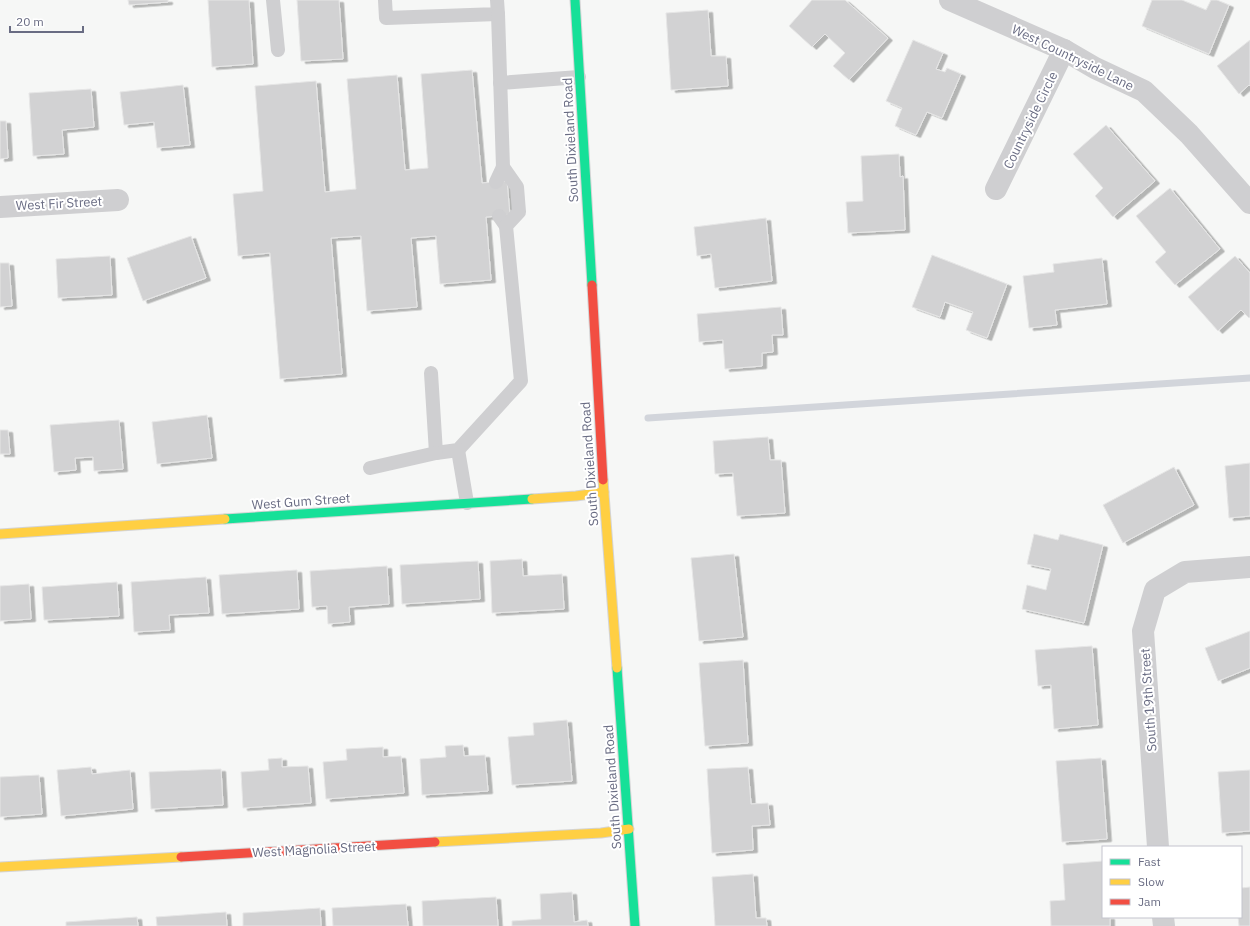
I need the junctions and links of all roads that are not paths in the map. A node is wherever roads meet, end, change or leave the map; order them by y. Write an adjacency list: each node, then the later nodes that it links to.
1 (273, 0): 6 (lane)
2 (385, 0): 5 (lane)
3 (575, 0): 8 (street, South Dixieland Road)
4 (950, 0): 7 (street, West Countryside Lane)
5 (498, 7): 9 (lane)
6 (278, 50)
7 (1064, 50): 12 (street, Countryside Circle); 14 (street, West Countryside Lane)
8 (579, 77): 9 (lane); 20 (street, South Dixieland Road)
9 (500, 83): 10 (lane)
10 (503, 167): 11 (lane); 17 (lane)
11 (496, 182)
12 (996, 189)
13 (118, 200): 15 (street, West Fir Street)
14 (1250, 203)
15 (0, 207)
16 (432, 373): 18 (lane)
17 (458, 450): 18 (lane); 21 (lane)
18 (436, 453): 19 (lane)
19 (370, 468)
20 (604, 492): 21 (street, West Gum Street); 24 (street, South Dixieland Road)
21 (467, 503): 22 (street, West Gum Street)
22 (0, 534)
23 (1250, 567): 25 (street, South 19th Street)
24 (629, 829): 26 (street, West Magnolia Street); 27 (street, South Dixieland Road)
25 (1158, 846)
26 (0, 867)
27 (635, 926)

